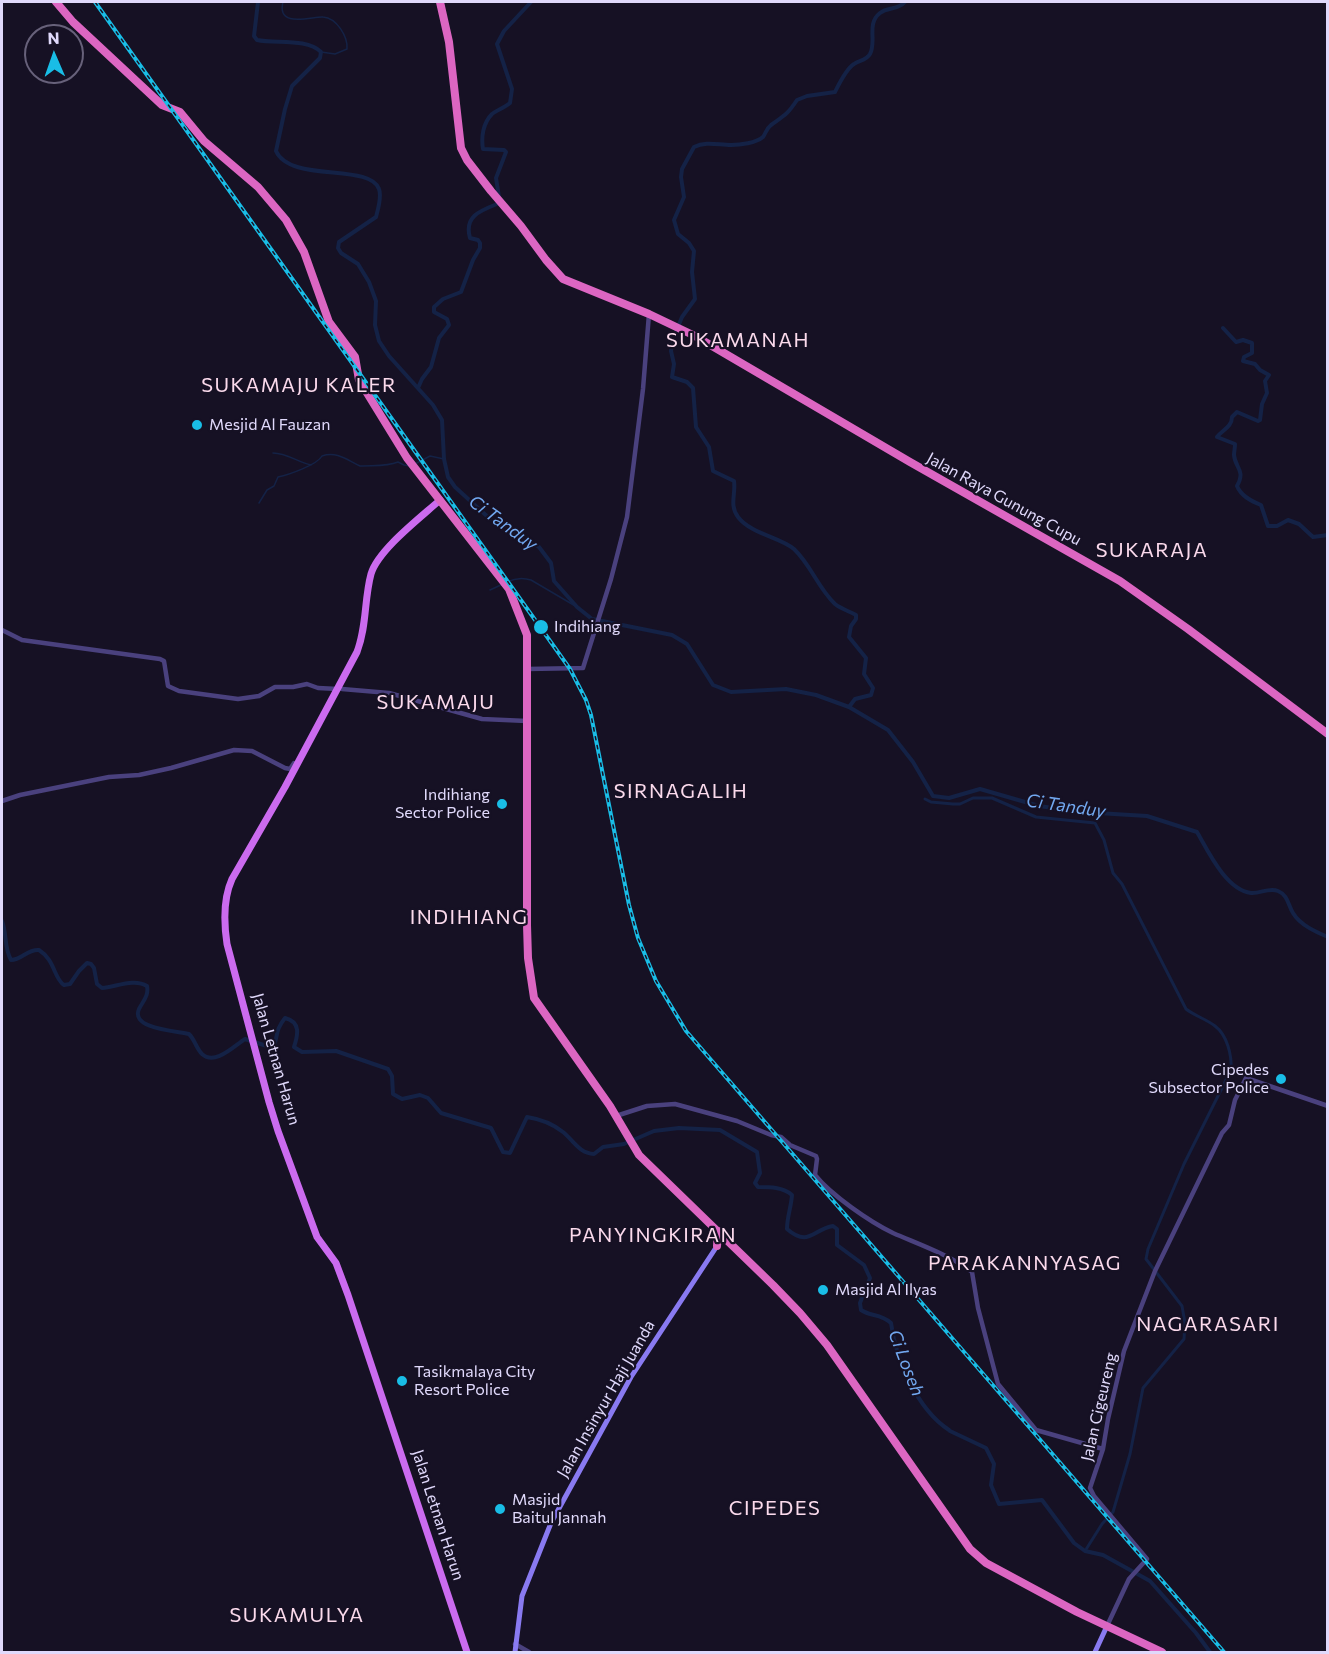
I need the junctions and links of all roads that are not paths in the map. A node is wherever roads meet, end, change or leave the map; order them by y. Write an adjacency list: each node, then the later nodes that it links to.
1 (56, 2): 4 (highway)
2 (440, 2): 3 (highway, Jalan Raya Gunung Cupu)
3 (649, 314): 6 (street); 9 (highway, Jalan Raya Gunung Cupu)
4 (439, 503): 6 (highway); 7 (main road, Jalan Letnan Harun)
5 (2, 630): 7 (street)
6 (527, 669): 8 (highway)
7 (340, 689): 8 (street); 10 (main road, Jalan Letnan Harun)
8 (527, 721): 13 (highway)
9 (1328, 734)
10 (308, 745): 11 (street); 18 (main road, Jalan Letnan Harun)
11 (2, 801)
12 (1328, 1106): 17 (street, Jalan Cigeureng)
13 (616, 1116): 14 (highway); 17 (street)
14 (720, 1234): 15 (highway); 16 (highway)
15 (731, 1244): 16 (highway); 20 (highway)
16 (717, 1245): 21 (main road, Jalan Insinyur Haji Juanda)
17 (1103, 1449): 20 (street, Jalan Cigeureng)
18 (403, 1457): 19 (main road, Jalan Letnan Harun); 19 (main road, Jalan Letnan Harun)
19 (437, 1562): 22 (main road, Jalan Letnan Harun); 22 (main road, Jalan Letnan Harun)
20 (1107, 1626): 25 (main road); 26 (highway)
21 (515, 1644): 23 (main road, Jalan Insinyur Haji Juanda); 24 (street)
22 (469, 1653)
23 (515, 1653)
24 (528, 1653)
25 (1095, 1653)
26 (1162, 1653)

